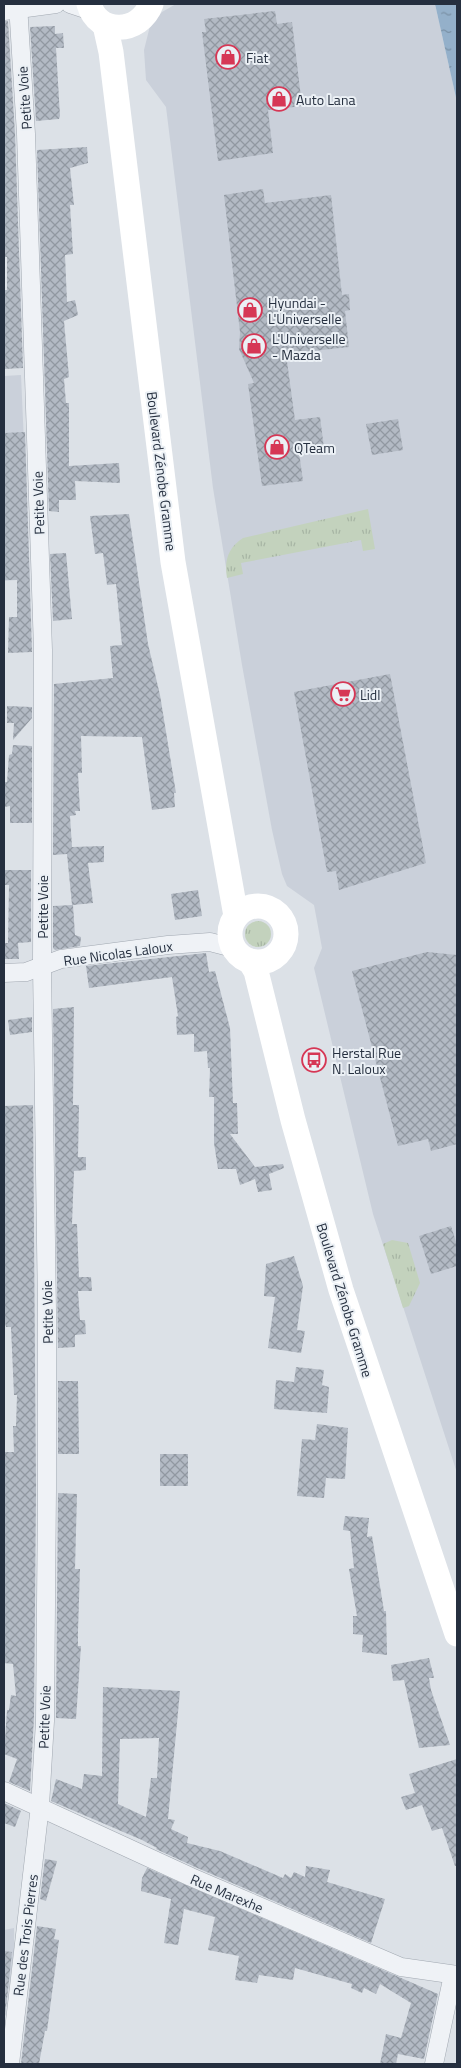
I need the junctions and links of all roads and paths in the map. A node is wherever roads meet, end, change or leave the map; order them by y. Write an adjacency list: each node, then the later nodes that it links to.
1 (56, 4): 3 (street)
2 (151, 4): 4 (main road, Boulevard Zénobe Gramme)
3 (13, 8): 7 (street, Petite Voie)
4 (89, 11): 5 (main road, Boulevard Zénobe Gramme)
5 (236, 916): 6 (main road, Boulevard Zénobe Gramme); 6 (main road)
6 (242, 955): 7 (street, Rue Nicolas Laloux); 9 (main road, Boulevard Zénobe Gramme)
7 (42, 966): 8 (street, Rue Nicolas Laloux); 11 (street, Petite Voie)
8 (4, 972)
9 (457, 1634)
10 (4, 1792): 11 (street, Rue Marexhe)
11 (40, 1806): 12 (street, Rue Marexhe); 13 (street, Rue des Trois Pierres)
12 (455, 1975): 14 (street)
13 (10, 2064)
14 (434, 2064)

